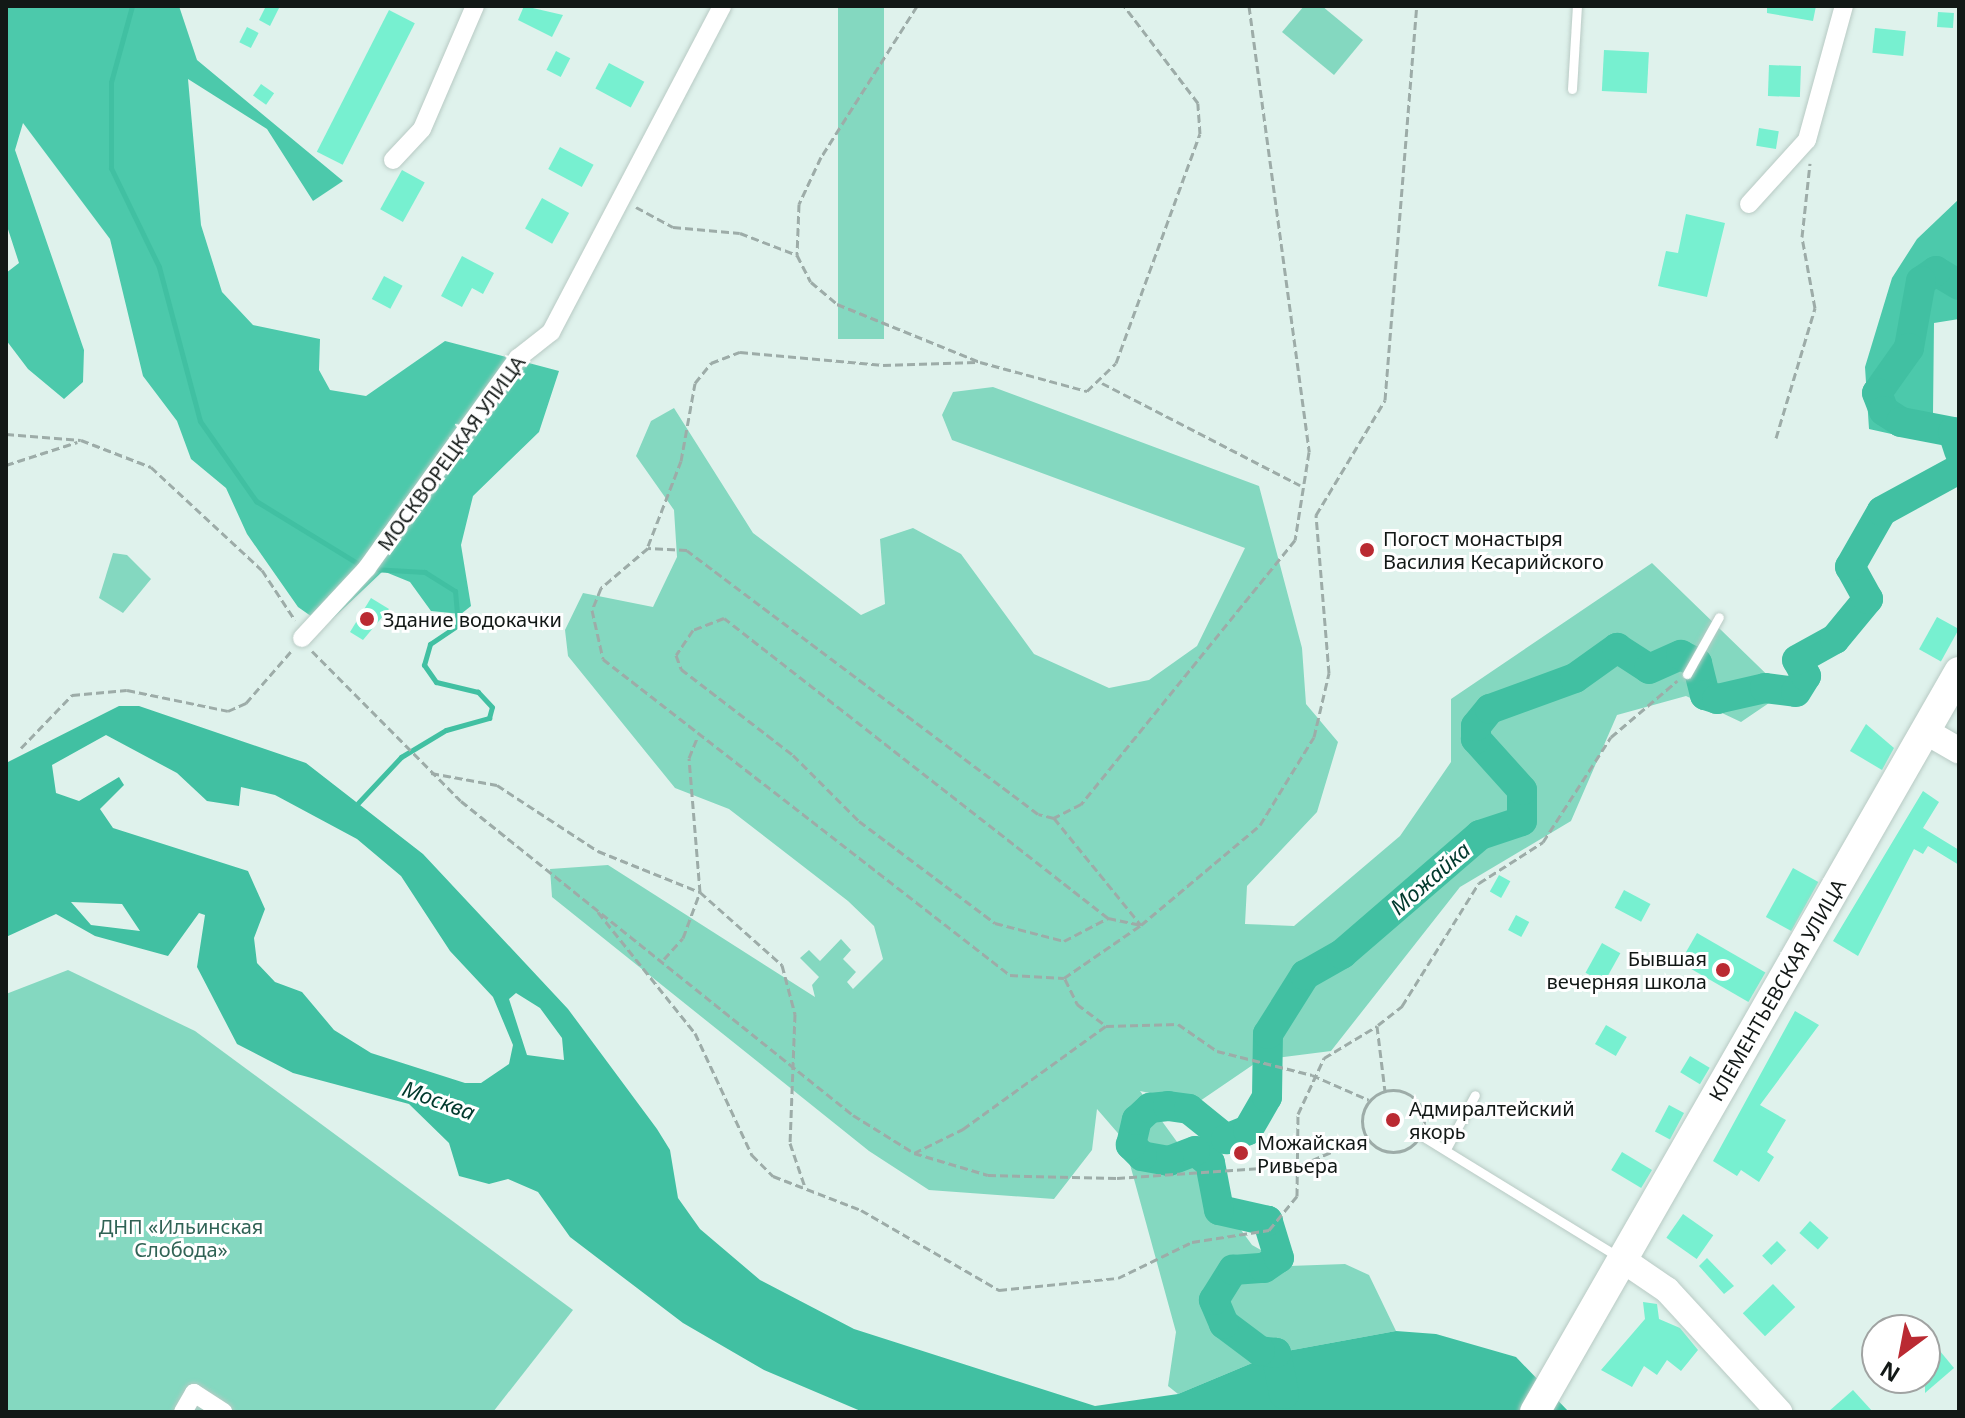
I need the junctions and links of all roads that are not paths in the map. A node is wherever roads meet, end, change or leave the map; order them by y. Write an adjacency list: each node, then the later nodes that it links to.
1 (475, 6): 6 (street)
2 (722, 6): 9 (street, МОСКВОРЕЦКАЯ УЛИЦА)
3 (1577, 6): 5 (lane)
4 (1844, 6): 7 (street)
5 (1572, 89)
6 (393, 160)
7 (1749, 204)
8 (1719, 617): 11 (lane)
9 (302, 638)
10 (1959, 672): 12 (main road, КЛЕМЕНТЬЕВСКАЯ УЛИЦА)
11 (1687, 674)
12 (1925, 731): 13 (street); 17 (main road, КЛЕМЕНТЬЕВСКАЯ УЛИЦА)
13 (1959, 751)
14 (1475, 1095): 16 (lane)
15 (1422, 1136): 16 (lane)
16 (1446, 1149): 17 (lane)
17 (1623, 1260): 20 (main road, КЛЕМЕНТЬЕВСКАЯ УЛИЦА); 21 (street)
18 (183, 1412): 19 (street)
19 (223, 1412)
20 (1535, 1412)
21 (1779, 1412)

